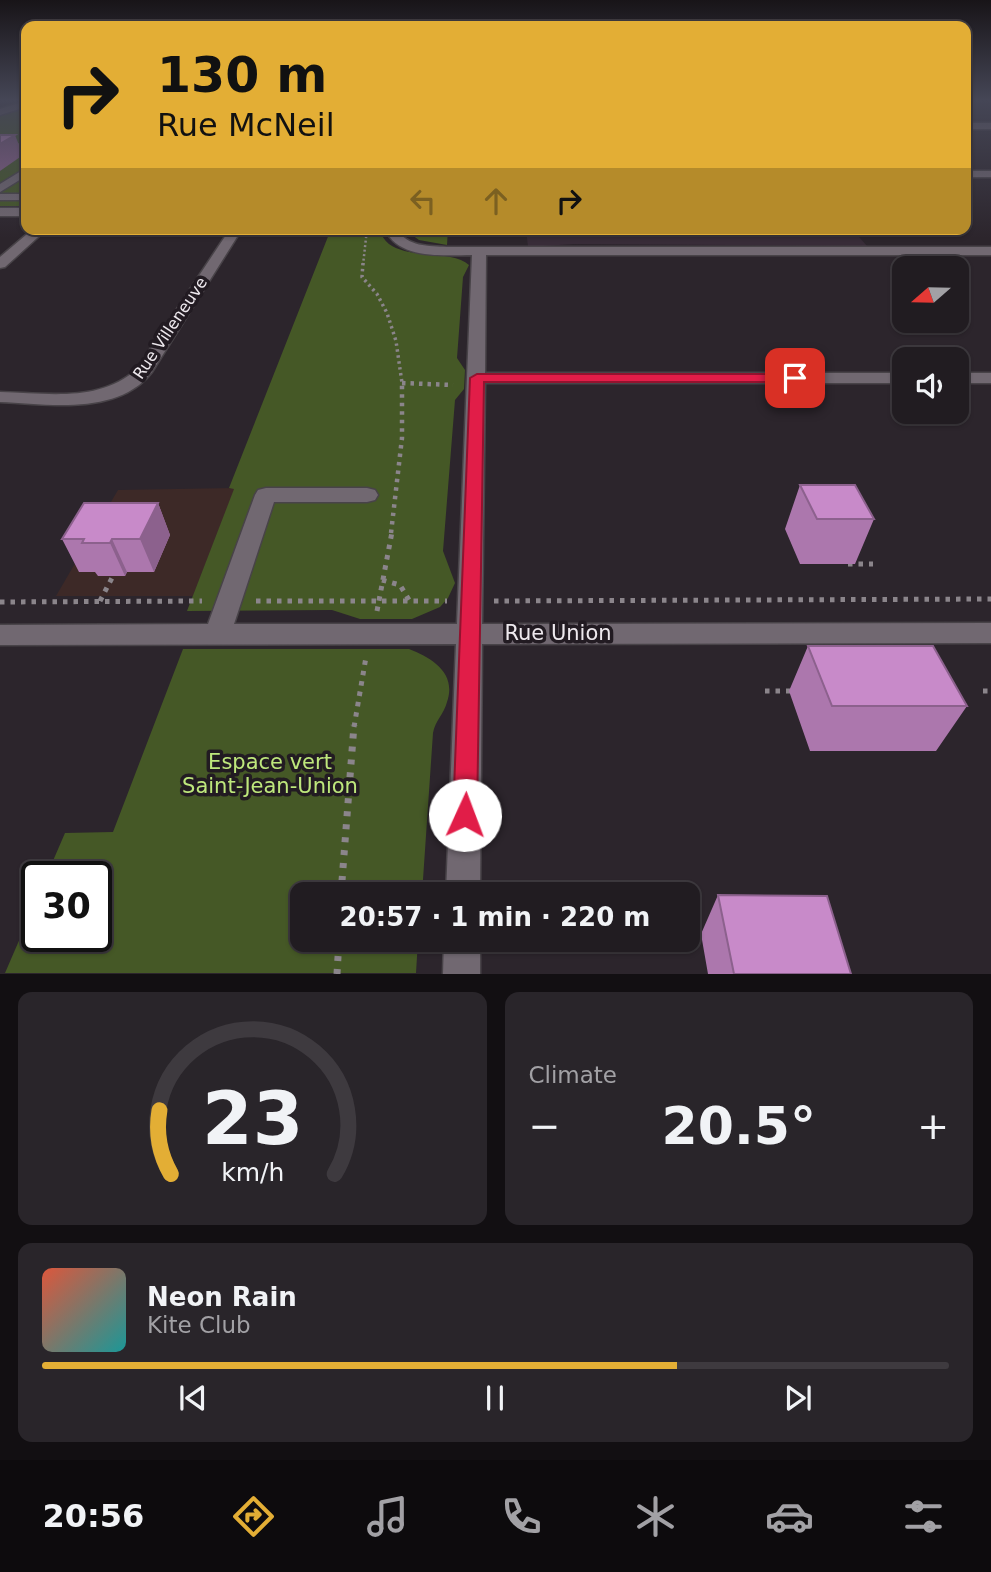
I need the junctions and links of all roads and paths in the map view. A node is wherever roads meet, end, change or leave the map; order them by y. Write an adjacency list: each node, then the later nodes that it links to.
1 (15, 146): 3 (path)
2 (21, 147): 3 (path)
3 (11, 148): 4 (path)
4 (21, 151)
5 (21, 174): 8 (street)
6 (971, 174): 7 (street)
7 (991, 174)
8 (0, 189)
9 (0, 197): 10 (street)
10 (21, 197)
11 (0, 212): 12 (street)
12 (21, 212)
13 (34, 235): 19 (street)
14 (232, 235): 25 (street, Rue Villeneuve)
15 (366, 235): 24 (path)
16 (394, 235): 18 (street)
17 (991, 251): 18 (street)
18 (479, 252): 23 (street)
19 (0, 264)
20 (892, 378): 23 (street)
21 (969, 378): 22 (street)
22 (991, 378)
23 (471, 382): 24 (path); 41 (street)
24 (402, 383): 30 (path)
25 (0, 397)
26 (367, 495): 44 (street)
27 (844, 564): 28 (path)
28 (873, 564)
29 (113, 576): 33 (path)
30 (382, 580): 32 (path); 36 (path)
31 (991, 599): 38 (path, Rue Union)
32 (409, 600): 36 (path); 37 (path)
33 (100, 601): 34 (path); 39 (path)
34 (215, 601)
35 (243, 601): 36 (path)
36 (379, 601): 40 (path)
37 (446, 601)
38 (494, 601)
39 (0, 602)
40 (375, 620)
41 (470, 633): 42 (street, Rue Union); 44 (street, Rue Union); 51 (street)
42 (991, 633)
43 (0, 635): 44 (street, Rue Union)
44 (217, 635)
45 (368, 649): 50 (path)
46 (765, 691): 47 (path)
47 (801, 691)
48 (983, 691): 49 (path)
49 (991, 691)
50 (342, 882)
51 (463, 882)
52 (338, 952): 54 (path)
53 (462, 952): 55 (street)
54 (337, 974)
55 (461, 974)

